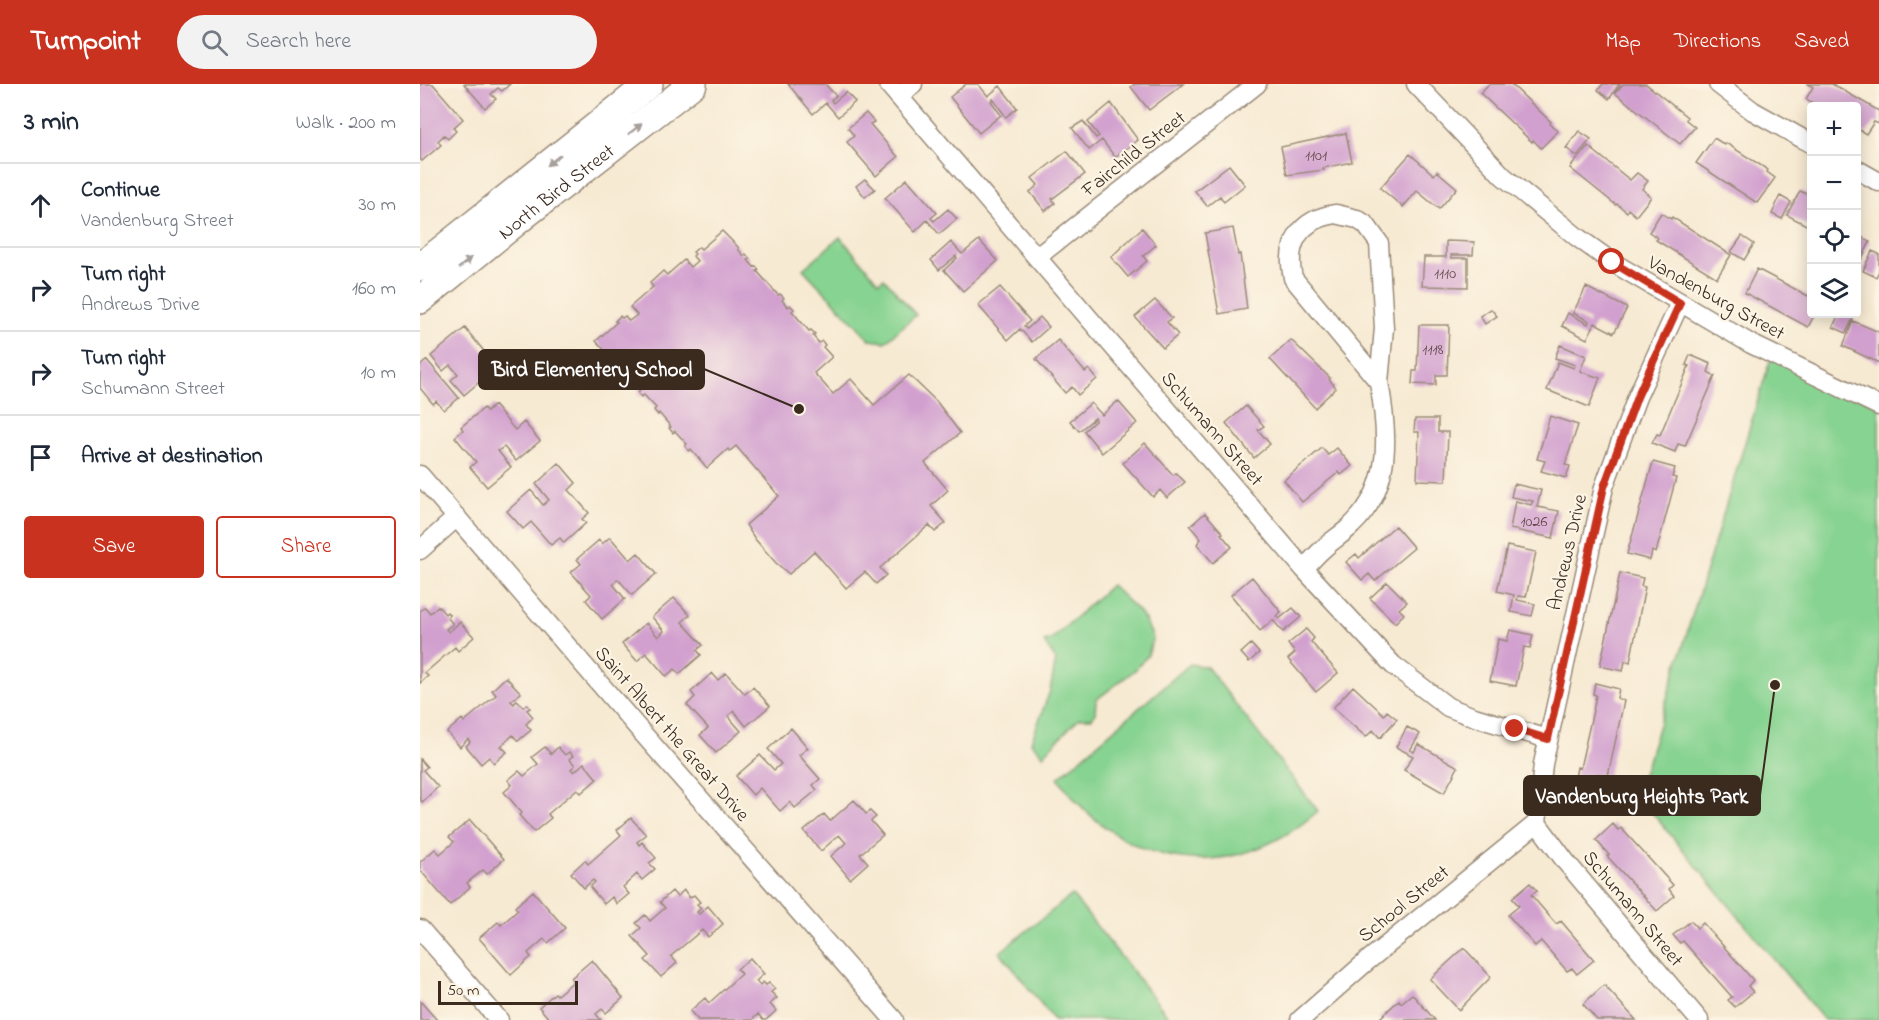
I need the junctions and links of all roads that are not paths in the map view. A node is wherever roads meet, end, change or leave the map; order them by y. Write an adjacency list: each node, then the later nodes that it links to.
1 (649, 84): 12 (street, North Bird Street, one-way to 12)
2 (693, 84): 13 (street, North Bird Street, one-way to 2)
3 (913, 84): 7 (street)
4 (1257, 84): 11 (street, Fairchild Street)
5 (1416, 84): 14 (street, Vandenburg Street)
6 (1718, 84): 8 (street)
7 (894, 90): 11 (street, Schumann Street)
8 (1807, 141)
9 (1861, 171): 10 (street)
10 (1879, 182)
11 (1037, 256): 20 (street, Schumann Street)
12 (420, 267)
13 (420, 300)
14 (1680, 303): 16 (street, Vandenburg Street); 21 (street, Andrews Drive)
15 (1379, 382): 15 (street); 20 (street)
16 (1879, 406)
17 (420, 475): 18 (street, Saint Albert the Great Drive)
18 (457, 517): 19 (street); 25 (street, Saint Albert the Great Drive)
19 (420, 550)
20 (1304, 569): 21 (street, Schumann Street)
21 (1548, 739): 22 (street, Andrews Drive)
22 (1537, 823): 26 (street, School Street); 27 (street, Schumann Street)
23 (420, 929): 24 (street)
24 (499, 1020)
25 (894, 1020)
26 (1300, 1020)
27 (1698, 1020)

